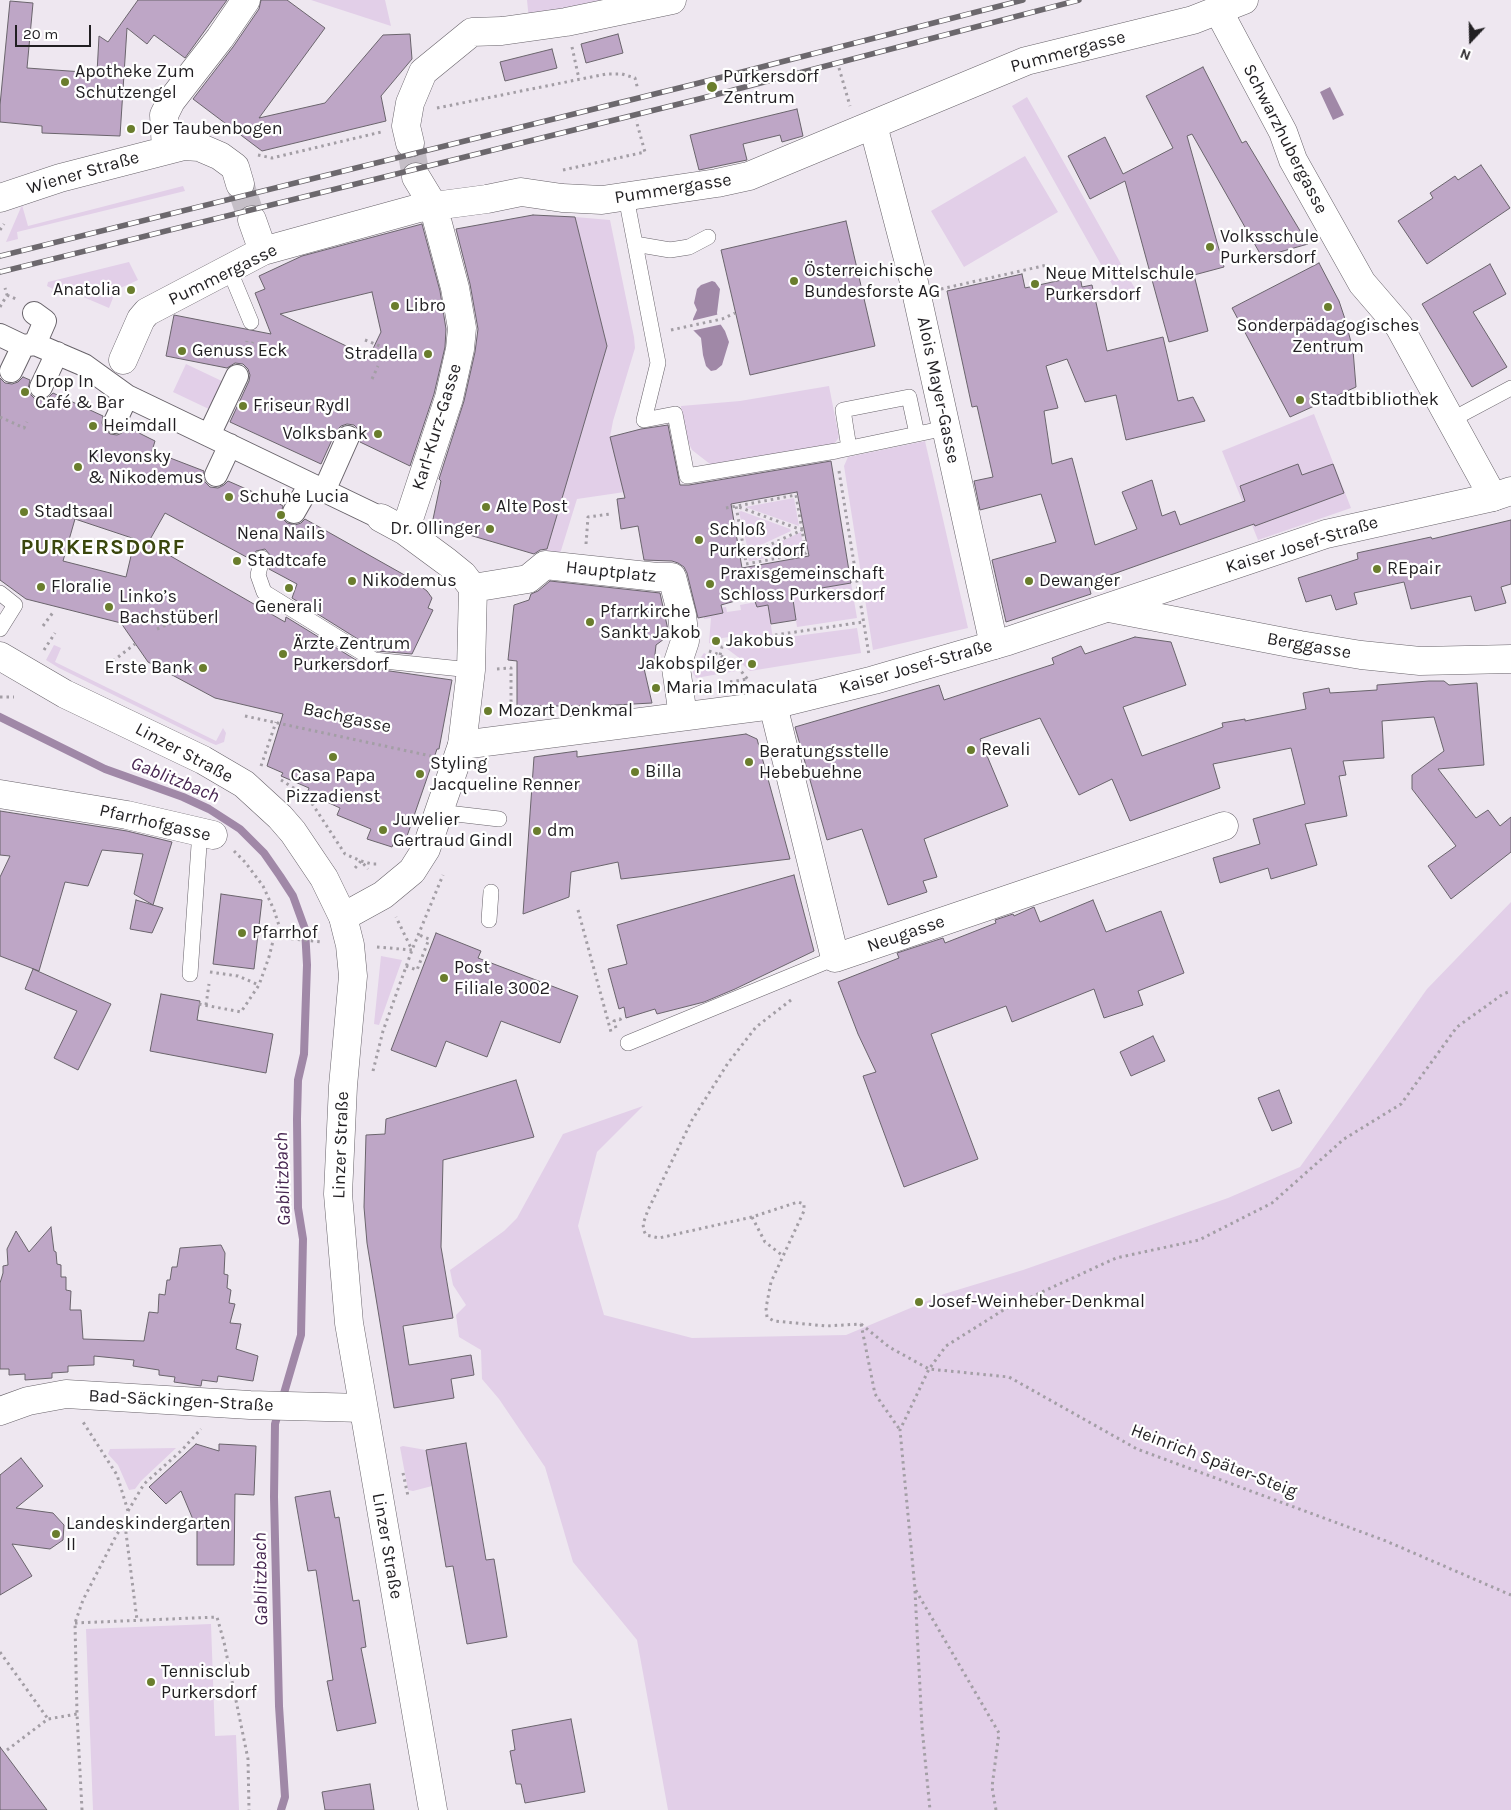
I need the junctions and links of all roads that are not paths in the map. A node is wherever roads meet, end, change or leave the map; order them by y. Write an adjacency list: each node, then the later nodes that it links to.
1 (246, 0): 7 (street)
2 (672, 0): 6 (street)
3 (1244, 0): 4 (street, Pummergasse)
4 (1218, 10): 5 (street, Pummergasse); 28 (street, Schwarzhubergasse)
5 (873, 125): 10 (street, Pummergasse); 30 (street, Alois Mayer-Gasse)
6 (408, 128)
7 (166, 150): 9 (street, Wiener Straße); 11 (street, Wiener Straße)
8 (416, 177): 12 (street, Karl-Kurz-Gasse)
9 (240, 184)
10 (626, 197): 12 (street, Pummergasse); 15 (lane)
11 (0, 198)
12 (436, 216): 16 (street, Pummergasse); 41 (street, Karl-Kurz-Gasse)
13 (252, 220): 16 (street)
14 (708, 237): 15 (lane)
15 (635, 244): 35 (lane)
16 (263, 251): 17 (street, Pummergasse)
17 (229, 269): 19 (lane); 25 (street, Pummergasse)
18 (34, 313): 21 (street)
19 (250, 328)
20 (0, 336): 21 (street)
21 (29, 345): 22 (street); 23 (street)
22 (57, 353): 25 (street); 26 (street)
23 (11, 372)
24 (237, 376): 32 (street)
25 (121, 380): 29 (street); 32 (street)
26 (41, 387)
27 (1511, 388): 28 (lane)
28 (1451, 420): 38 (street, Schwarzhubergasse)
29 (115, 422)
30 (946, 428): 31 (lane); 47 (street, Alois Mayer-Gasse)
31 (917, 434): 35 (lane); 35 (lane)
32 (208, 436): 34 (street)
33 (348, 436): 37 (street)
34 (230, 445): 36 (street); 37 (street)
35 (842, 449)
36 (216, 475)
37 (317, 487): 39 (street); 40 (street)
38 (1502, 494): 45 (street, Kaiser Josef-Straße)
39 (294, 512)
40 (381, 518): 41 (street)
41 (405, 531): 43 (street)
42 (262, 558): 50 (lane)
43 (473, 588): 50 (street); 52 (street, Hauptplatz)
44 (0, 593): 46 (lane)
45 (1109, 608): 47 (street, Kaiser Josef-Straße); 49 (street, Berggasse)
46 (0, 629)
47 (994, 645): 51 (street, Kaiser Josef-Straße)
48 (0, 656): 60 (street, Linzer Straße)
49 (1511, 659)
50 (471, 670): 53 (street)
51 (773, 705): 52 (street, Kaiser Josef-Straße); 62 (street)
52 (683, 716): 53 (street, Kaiser Josef-Straße)
53 (462, 745): 55 (street)
54 (0, 794): 58 (street, Pfarrhofgasse)
55 (439, 812): 56 (lane); 60 (street)
56 (499, 819)
57 (1224, 826): 62 (street, Neugasse)
58 (206, 833): 63 (lane)
59 (491, 892): 61 (lane)
60 (343, 917): 65 (street, Linzer Straße)
61 (489, 920)
62 (834, 958): 64 (lane)
63 (190, 971)
64 (628, 1043)
65 (363, 1408): 66 (street, Bad-Säckingen-Straße); 67 (street, Linzer Straße)
66 (0, 1411)
67 (433, 1810)

